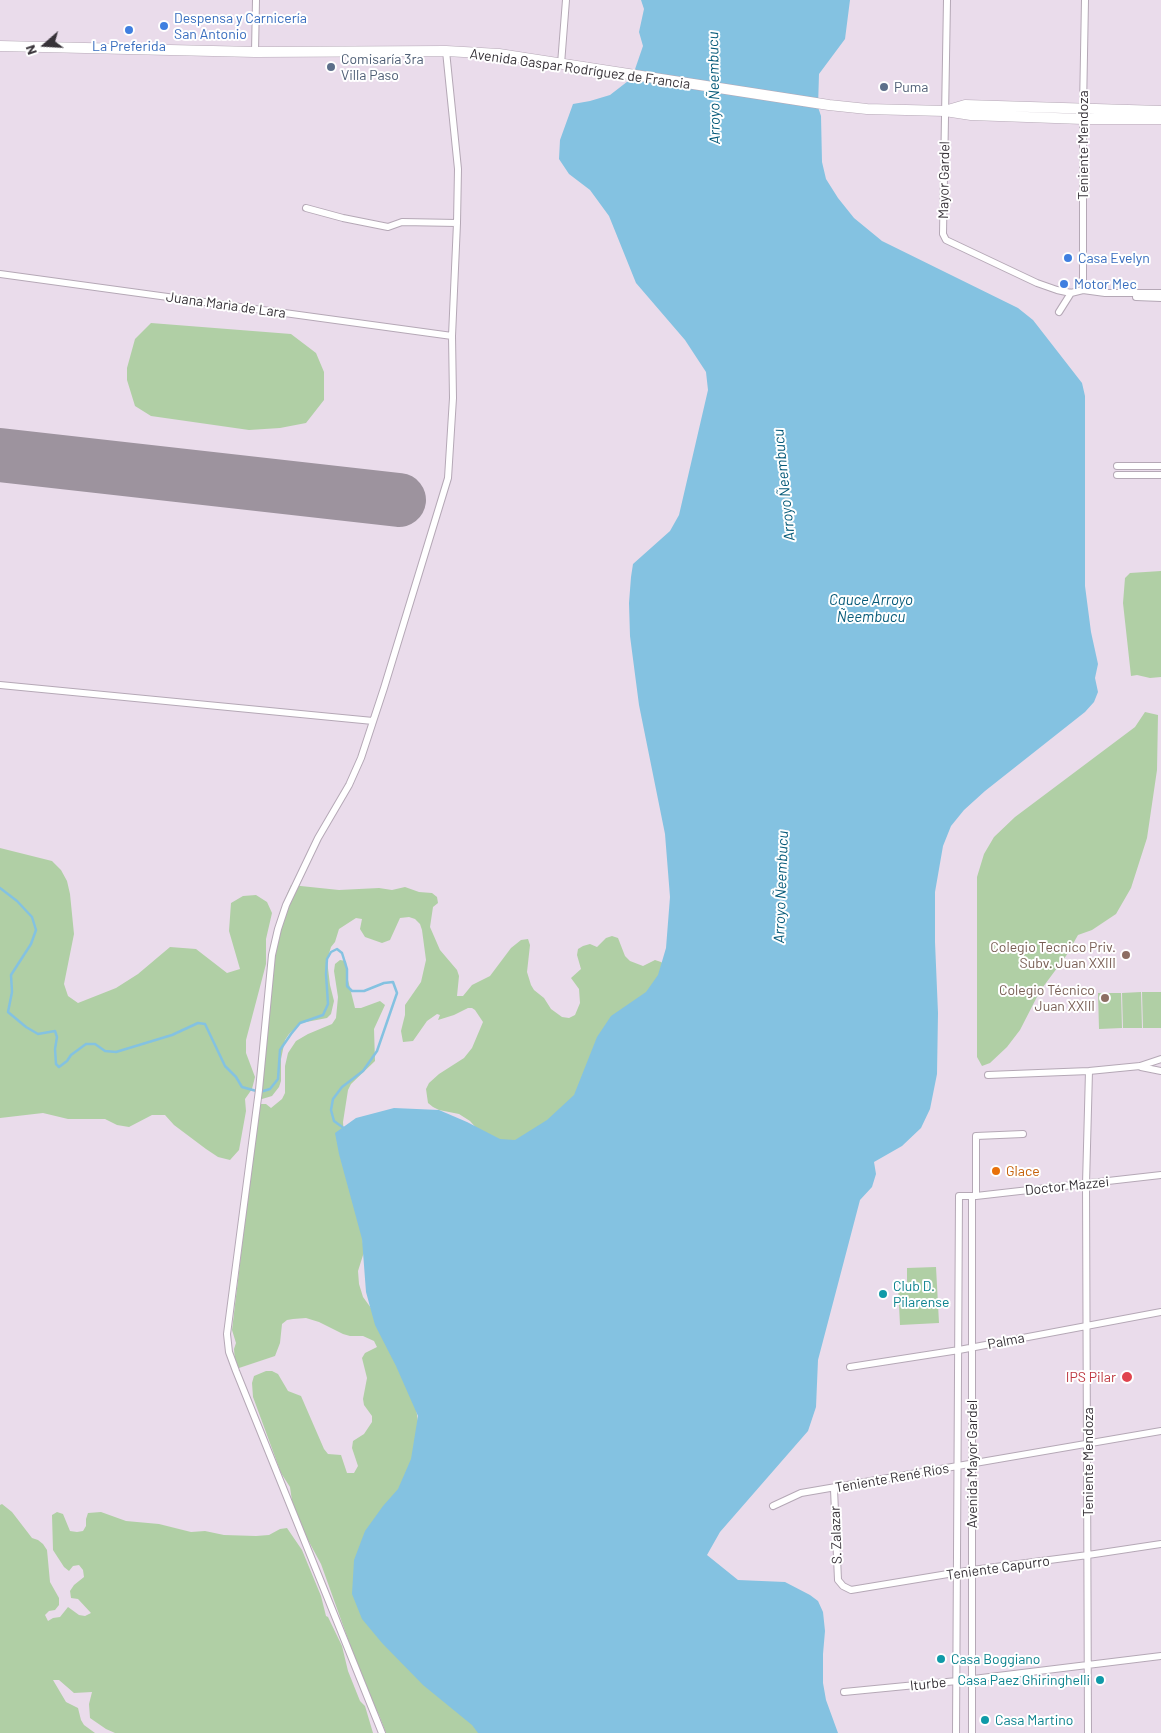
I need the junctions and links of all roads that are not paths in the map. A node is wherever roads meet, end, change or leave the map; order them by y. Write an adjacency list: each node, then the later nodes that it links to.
1 (256, 0): 7 (street)
2 (566, 0): 8 (street)
3 (948, 0): 9 (street, Mayor Gardel)
4 (1085, 0): 11 (street, Teniente Mendoza)
5 (0, 46): 7 (main road, Avenida Gaspar Rodríguez de Francia)
6 (446, 51): 7 (main road, Avenida Gaspar Rodríguez de Francia); 8 (main road, Avenida Gaspar Rodríguez de Francia); 14 (street)
7 (255, 52)
8 (562, 64): 9 (main road, Avenida Gaspar Rodríguez de Francia)
9 (945, 111): 11 (main road, Avenida Gaspar Rodríguez de Francia); 17 (street, Mayor Gardel)
10 (1161, 111): 11 (main road)
11 (1083, 114): 12 (main road); 16 (street, Teniente Mendoza)
12 (1161, 119)
13 (306, 208): 14 (street)
14 (457, 223): 21 (street)
15 (0, 274): 21 (street, Juana Marìa de Lara)
16 (1083, 290): 17 (street); 18 (street); 19 (street)
17 (1071, 293): 20 (street)
18 (1161, 293)
19 (1161, 298)
20 (1059, 312)
21 (452, 336): 27 (street)
22 (1117, 466): 23 (street)
23 (1161, 466)
24 (1117, 475): 25 (street)
25 (1161, 475)
26 (0, 685): 27 (street)
27 (373, 721): 59 (street)
28 (1161, 1059): 29 (street)
29 (1140, 1066): 30 (street); 31 (street)
30 (1089, 1071): 32 (street); 35 (street, Teniente Mendoza)
31 (1161, 1071)
32 (988, 1075)
33 (1023, 1134): 37 (street, Avenida Mayor Gardel)
34 (1161, 1175): 35 (street, Doctor Mazzei)
35 (1086, 1184): 37 (street, Doctor Mazzei); 39 (street, Teniente Mendoza)
36 (959, 1196): 37 (street, Doctor Mazzei); 41 (street, Avenida Mayor Gardel)
37 (974, 1196): 40 (street, Avenida Mayor Gardel)
38 (1161, 1312): 39 (street, Palma)
39 (1088, 1326): 40 (street, Palma); 44 (street, Teniente Mendoza)
40 (972, 1348): 41 (street, Palma); 45 (street, Avenida Mayor Gardel)
41 (958, 1350): 42 (street, Palma); 46 (street, Avenida Mayor Gardel)
42 (850, 1367)
43 (1161, 1431): 44 (street, Teniente René Ríos)
44 (1087, 1444): 45 (street, Teniente René Ríos); 50 (street, Teniente Mendoza)
45 (972, 1463): 46 (street, Teniente René Ríos); 51 (street, Avenida Mayor Gardel)
46 (958, 1466): 47 (street, Teniente René Ríos); 52 (street, Avenida Mayor Gardel)
47 (834, 1489): 48 (street, Teniente René Ríos); 53 (street, S. Zalazar)
48 (773, 1506)
49 (1161, 1544): 50 (street, Teniente Capurro)
50 (1088, 1555): 51 (street, Teniente Capurro); 55 (street, Teniente Mendoza)
51 (972, 1570): 52 (street, Teniente Capurro); 56 (street, Avenida Mayor Gardel)
52 (957, 1573): 53 (street, Teniente Capurro); 57 (street, Avenida Mayor Gardel)
53 (838, 1580)
54 (1161, 1656): 55 (street, Iturbe)
55 (1088, 1664): 56 (street, Iturbe); 62 (street, Teniente Mendoza)
56 (972, 1679): 57 (street, Iturbe); 61 (street, Avenida Mayor Gardel)
57 (957, 1681): 58 (street, Iturbe); 60 (street, Avenida Mayor Gardel)
58 (844, 1692)
59 (382, 1733)
60 (956, 1733)
61 (972, 1733)
62 (1088, 1733)

